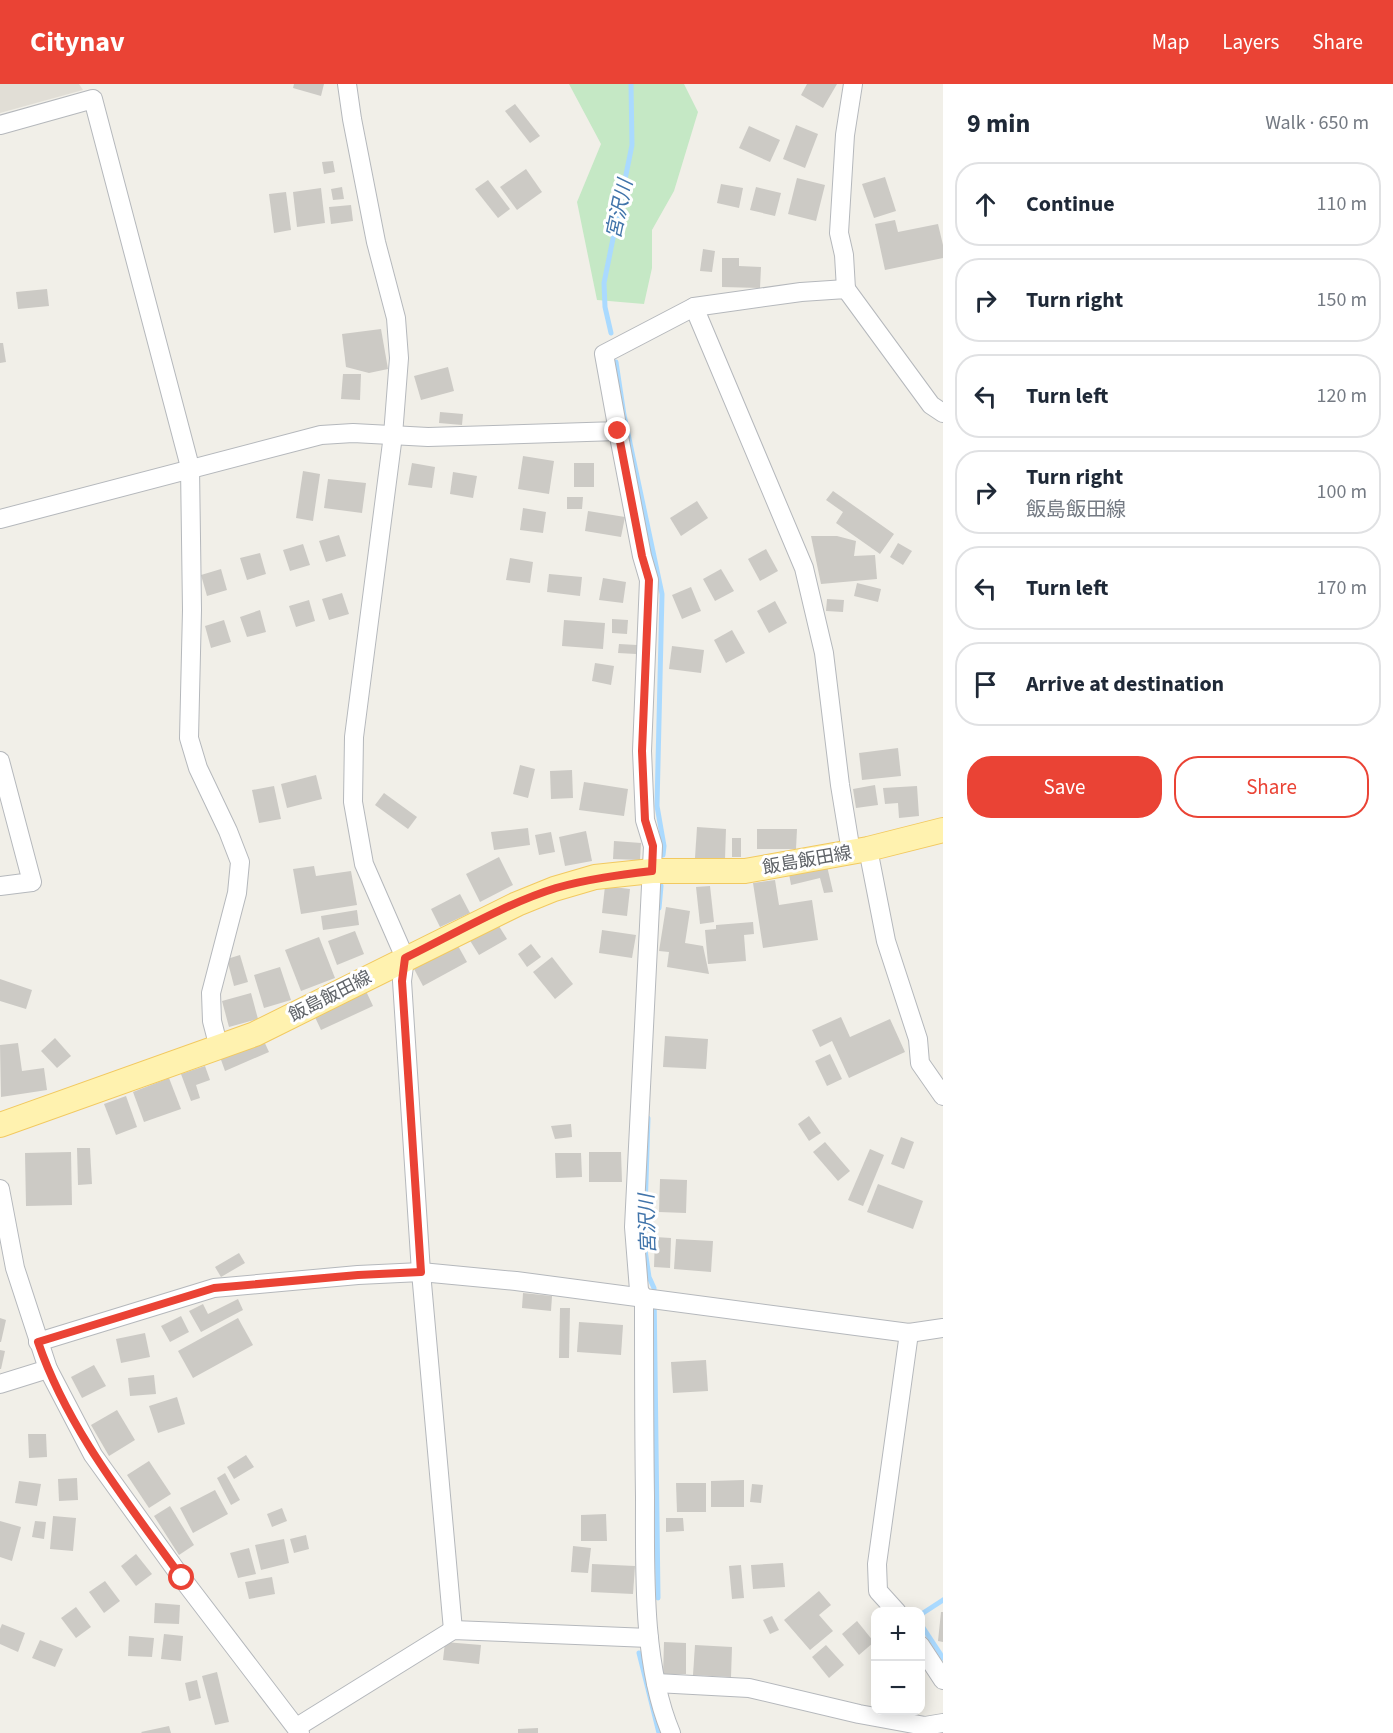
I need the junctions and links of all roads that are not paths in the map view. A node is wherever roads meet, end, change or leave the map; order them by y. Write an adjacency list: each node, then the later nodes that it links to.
1 (347, 84): 8 (street)
2 (853, 84): 4 (street)
3 (0, 124): 9 (street)
4 (846, 289): 5 (street); 6 (street)
5 (694, 307): 7 (street); 13 (street)
6 (943, 413)
7 (618, 431): 8 (street); 14 (street)
8 (393, 435): 9 (street); 16 (street)
9 (190, 467): 10 (street); 17 (street)
10 (0, 519)
11 (0, 761): 15 (street)
12 (943, 830): 13 (main road, 飯島飯田線)
13 (860, 850): 14 (main road, 飯島飯田線); 18 (street)
14 (652, 871): 16 (main road, 飯島飯田線); 22 (street)
15 (0, 886)
16 (405, 958): 17 (main road, 飯島飯田線); 21 (street)
17 (219, 1048): 19 (main road, 飯島飯田線)
18 (943, 1096)
19 (0, 1125)
20 (0, 1189): 25 (street)
21 (421, 1272): 22 (street); 25 (street); 29 (street)
22 (647, 1300): 24 (street); 30 (street)
23 (943, 1328): 24 (street)
24 (909, 1333): 28 (street)
25 (38, 1342): 26 (street)
26 (48, 1369): 27 (street); 35 (street)
27 (0, 1384)
28 (893, 1607)
29 (453, 1630): 30 (street); 35 (street)
30 (649, 1638): 33 (street)
31 (925, 1651): 32 (street)
32 (943, 1680)
33 (656, 1683): 34 (street); 36 (street)
34 (943, 1723)
35 (299, 1730)
36 (671, 1733)

